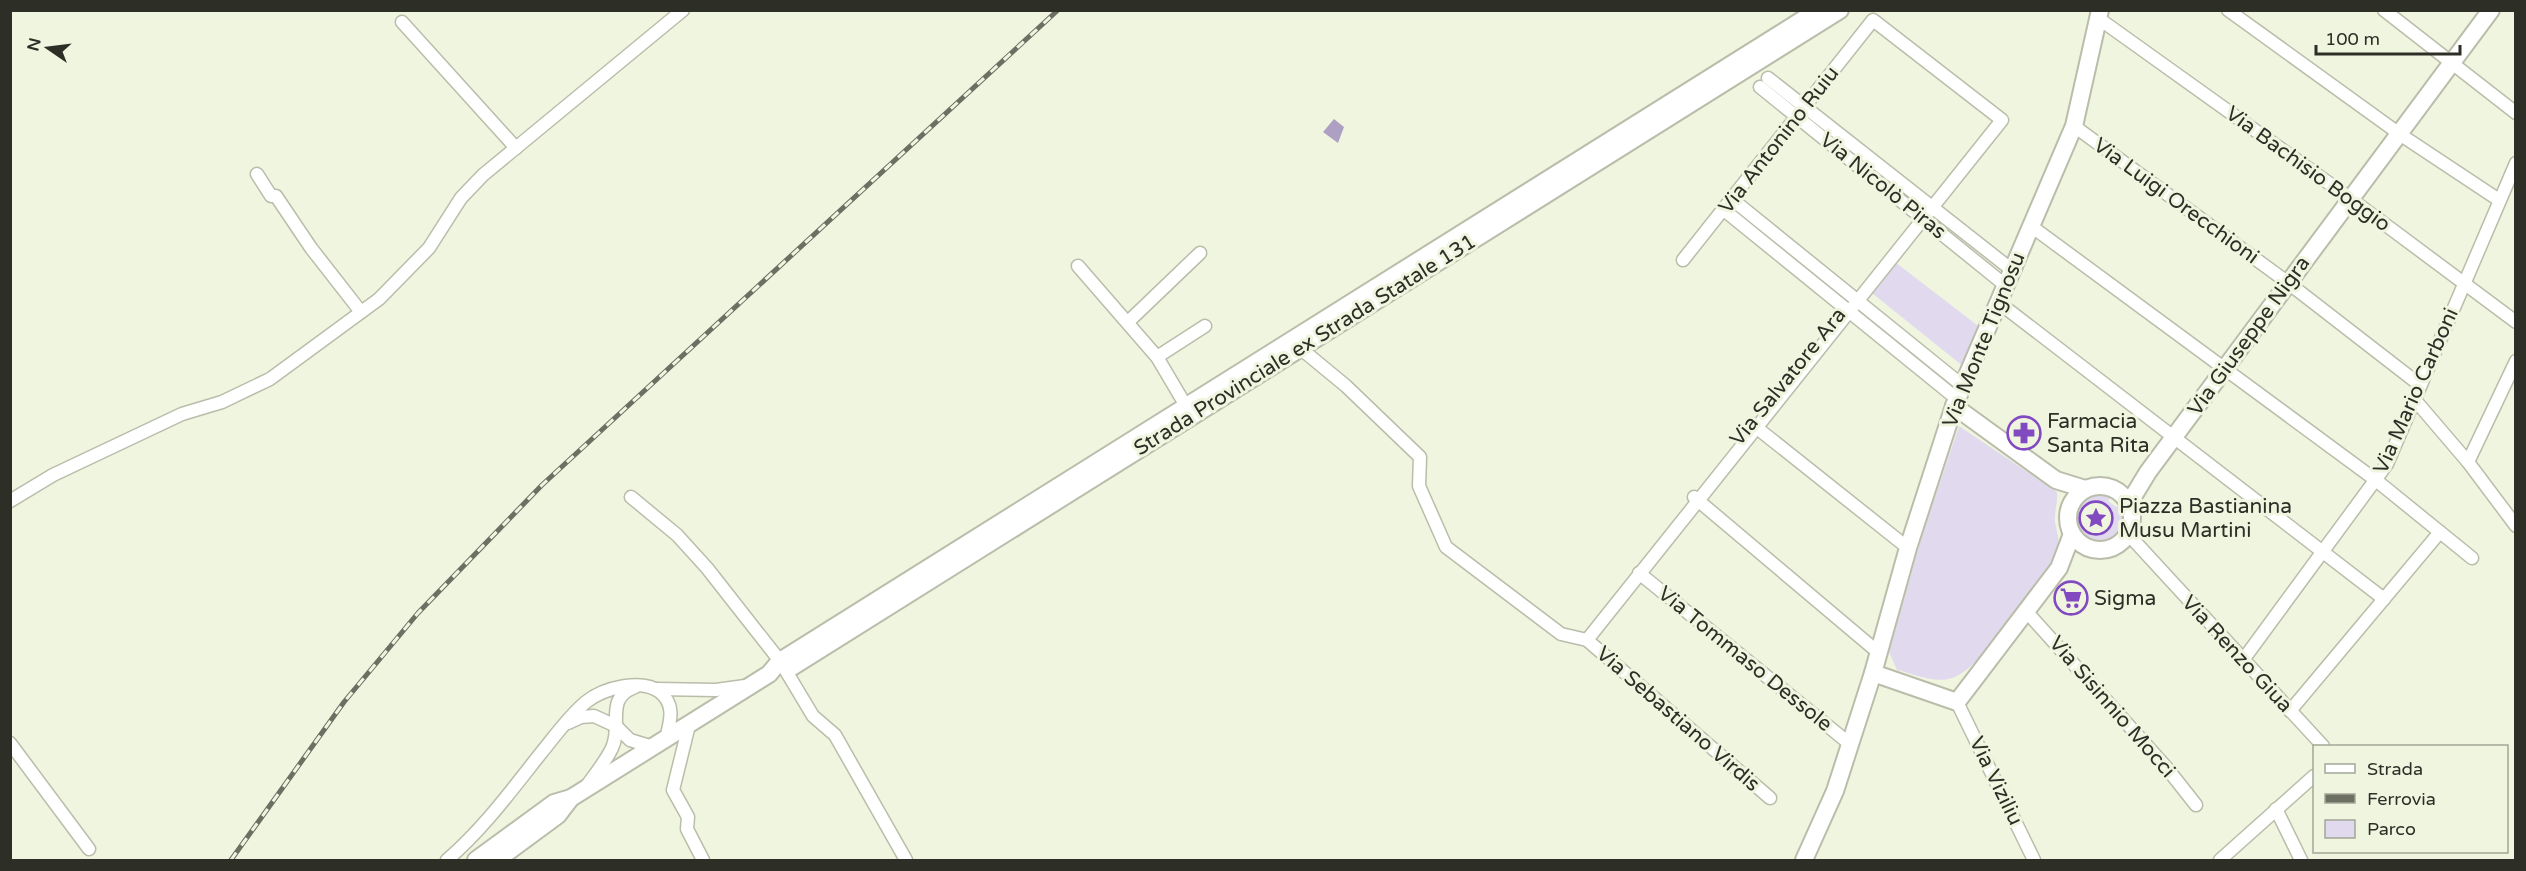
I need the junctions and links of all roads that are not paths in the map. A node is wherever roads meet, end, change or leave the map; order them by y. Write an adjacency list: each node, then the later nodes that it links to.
1 (683, 10): 16 (street)
2 (1818, 10): 47 (main road, Strada Provinciale ex Strada Statale 131)
3 (1839, 10): 39 (main road, Strada Provinciale ex Strada Statale 131)
4 (2384, 10): 9 (street)
5 (2491, 10): 9 (main road, Via Giuseppe Nigra)
6 (2237, 13): 15 (street)
7 (2099, 14): 14 (main road, Via Monte Tignosu); 19 (street, Via Bachisio Boggio)
8 (402, 22): 16 (street)
9 (2453, 63): 11 (street); 15 (main road, Via Giuseppe Nigra)
10 (1806, 106): 12 (street, Via Antonino Ruiu); 12 (street, Via Nicolò Piras); 13 (street, Via Antonino Ruiu); 22 (street, Via Nicolò Piras)
11 (2516, 113)
12 (1798, 116): 20 (street, Via Antonino Ruiu); 24 (street, Via Nicolò Piras)
13 (2000, 118): 22 (street, Via Salvatore Ara)
14 (2074, 126): 25 (main road, Via Monte Tignosu); 30 (street, Via Luigi Orecchioni)
15 (2401, 135): 19 (main road, Via Giuseppe Nigra); 21 (street)
16 (516, 148): 35 (street)
17 (2516, 163): 21 (street, Via Mario Carboni)
18 (257, 174): 35 (street)
19 (2351, 199): 30 (main road, Via Giuseppe Nigra); 31 (street, Via Bachisio Boggio)
20 (1733, 200): 23 (street, Via Antonino Ruiu); 32 (street)
21 (2499, 200): 31 (street, Via Mario Carboni)
22 (1931, 206): 24 (street, Via Salvatore Ara); 29 (street, Via Nicolò Piras)
23 (1724, 210): 27 (street, Via Antonino Ruiu); 34 (street)
24 (1921, 217): 29 (street, Via Nicolò Piras); 32 (street, Via Salvatore Ara)
25 (2031, 226): 29 (main road, Via Monte Tignosu); 42 (street)
26 (1200, 253): 36 (street)
27 (1683, 260)
28 (1078, 266): 36 (street)
29 (2008, 278): 33 (main road, Via Monte Tignosu)
30 (2287, 282): 42 (main road, Via Giuseppe Nigra); 44 (street, Via Luigi Orecchioni)
31 (2463, 283): 37 (street, Via Bachisio Boggio); 44 (street, Via Mario Carboni)
32 (1855, 299): 34 (street, Via Salvatore Ara); 45 (street)
33 (1998, 302): 45 (main road, Via Monte Tignosu); 49 (street)
34 (1847, 309): 45 (street); 48 (street, Via Salvatore Ara)
35 (361, 312): 58 (street)
36 (1128, 322): 40 (street)
37 (2516, 322)
38 (1205, 327): 40 (street)
39 (1300, 348): 73 (street, Via Sebastiano Virdis); 76 (main road, Strada Provinciale ex Strada Statale 131)
40 (1157, 357): 47 (street)
41 (2516, 361): 43 (street)
42 (2225, 369): 49 (main road, Via Giuseppe Nigra); 53 (street)
43 (2512, 380): 50 (street)
44 (2420, 386): 46 (street, Via Mario Carboni)
45 (1958, 397): 52 (main road); 65 (main road, Via Monte Tignosu)
46 (2415, 400): 50 (street); 53 (street, Via Mario Carboni)
47 (1186, 406): 76 (main road, Strada Provinciale ex Strada Statale 131)
48 (1754, 426): 57 (street, Via Salvatore Ara); 65 (street)
49 (2175, 436): 51 (main road, Via Giuseppe Nigra); 67 (street)
50 (2468, 462): 61 (street)
51 (2146, 474): 54 (main road, Via Giuseppe Nigra); 60 (main road, Via Giuseppe Nigra)
52 (2056, 480): 55 (main road); 59 (main road)
53 (2377, 481): 62 (street); 67 (street, Via Mario Carboni)
54 (2113, 488): 55 (main road); 60 (main road)
55 (2085, 489): 59 (main road)
56 (631, 497): 76 (street)
57 (1696, 498): 70 (street, Via Salvatore Ara); 73 (street, Via Salvatore Ara); 74 (street)
58 (10, 501)
59 (2070, 505): 63 (main road)
60 (2132, 511): 64 (main road)
61 (2516, 526)
62 (2440, 532): 68 (street); 71 (street)
63 (2072, 534): 66 (main road); 69 (main road)
64 (2128, 534): 66 (main road); 75 (street, Via Renzo Giua)
65 (1908, 548): 74 (main road, Via Monte Tignosu)
66 (2087, 548): 69 (main road)
67 (2323, 552): 71 (street); 75 (street, Via Mario Carboni)
68 (2472, 558)
69 (2058, 568): 72 (main road)
70 (1639, 573): 73 (street, Via Salvatore Ara); 88 (street, Via Tommaso Dessole)
71 (2384, 599): 82 (street)
72 (2026, 611): 81 (main road); 93 (street, Via Sisinnio Mocci)
73 (1582, 639): 92 (street, Via Sebastiano Virdis)
74 (1879, 653): 77 (main road, Via Monte Tignosu)
75 (2243, 660): 82 (street, Via Renzo Giua)
76 (783, 666): 78 (main road, Strada Provinciale ex Strada Statale 131); 100 (street)
77 (1873, 674): 81 (main road); 88 (main road, Via Monte Tignosu)
78 (752, 685): 80 (street); 84 (main road, Strada Provinciale ex Strada Statale 131)
79 (636, 687): 80 (street); 83 (street); 85 (street)
80 (656, 689): 87 (street)
81 (1957, 702): 102 (street, Via Viziliu)
82 (2290, 711): 89 (street, Via Renzo Giua)
83 (564, 724): 85 (street); 96 (street)
84 (689, 725): 87 (main road, Strada Provinciale ex Strada Statale 131); 99 (street)
85 (616, 726): 87 (street); 91 (street)
86 (10, 743): 95 (street)
87 (660, 743): 91 (main road, Strada Provinciale ex Strada Statale 131)
88 (1850, 744): 101 (main road, Via Monte Tignosu)
89 (2321, 745)
90 (2313, 777): 94 (street)
91 (577, 795): 97 (main road, Strada Provinciale ex Strada Statale 131); 98 (main road, Strada Provinciale ex Strada Statale 131)
92 (1770, 798)
93 (2196, 805)
94 (2276, 809): 103 (street); 104 (street)
95 (89, 849)
96 (447, 861)
97 (476, 861)
98 (497, 861)
99 (703, 861)
100 (906, 861)
101 (1804, 861)
102 (2034, 861)
103 (2220, 861)
104 (2301, 861)

